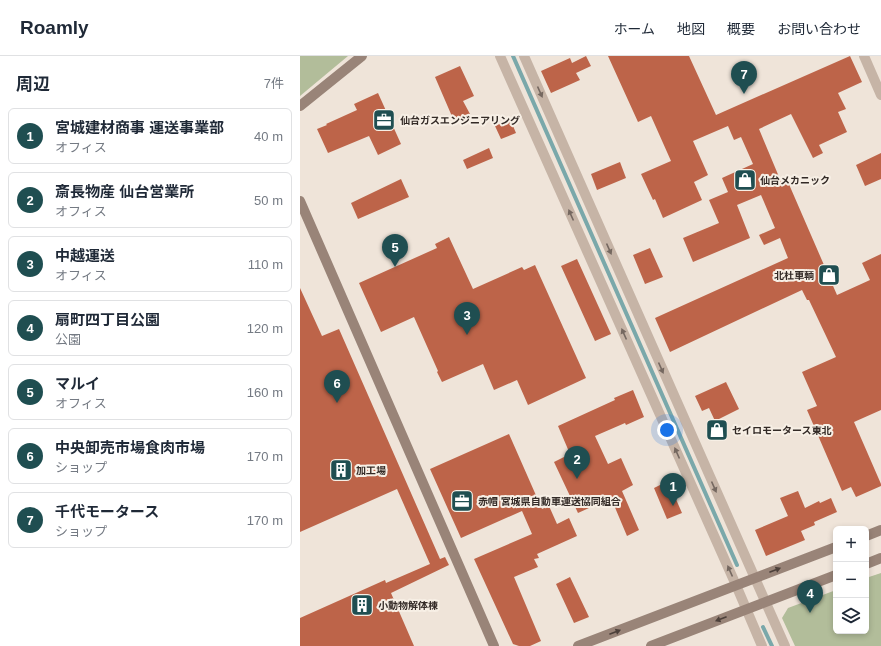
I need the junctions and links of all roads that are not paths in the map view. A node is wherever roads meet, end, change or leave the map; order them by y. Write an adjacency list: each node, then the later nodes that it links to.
1 (362, 56): 6 (street)
2 (500, 56): 15 (street, one-way to 2)
3 (524, 56): 14 (street, one-way to 14)
4 (864, 56): 5 (street)
5 (881, 95)
6 (300, 106)
7 (300, 201): 18 (street)
8 (881, 530): 9 (street)
9 (869, 535)
10 (833, 548): 14 (street, one-way to 10)
11 (881, 558): 12 (street)
12 (869, 563)
13 (833, 577): 16 (street)
14 (754, 578): 15 (street); 16 (street)
15 (736, 585): 17 (street); 19 (street, one-way to 15)
16 (766, 602): 17 (street); 22 (street)
17 (746, 610): 20 (street, one-way to 20); 21 (street)
18 (494, 646)
19 (578, 646)
20 (651, 646)
21 (762, 646)
22 (785, 646)

